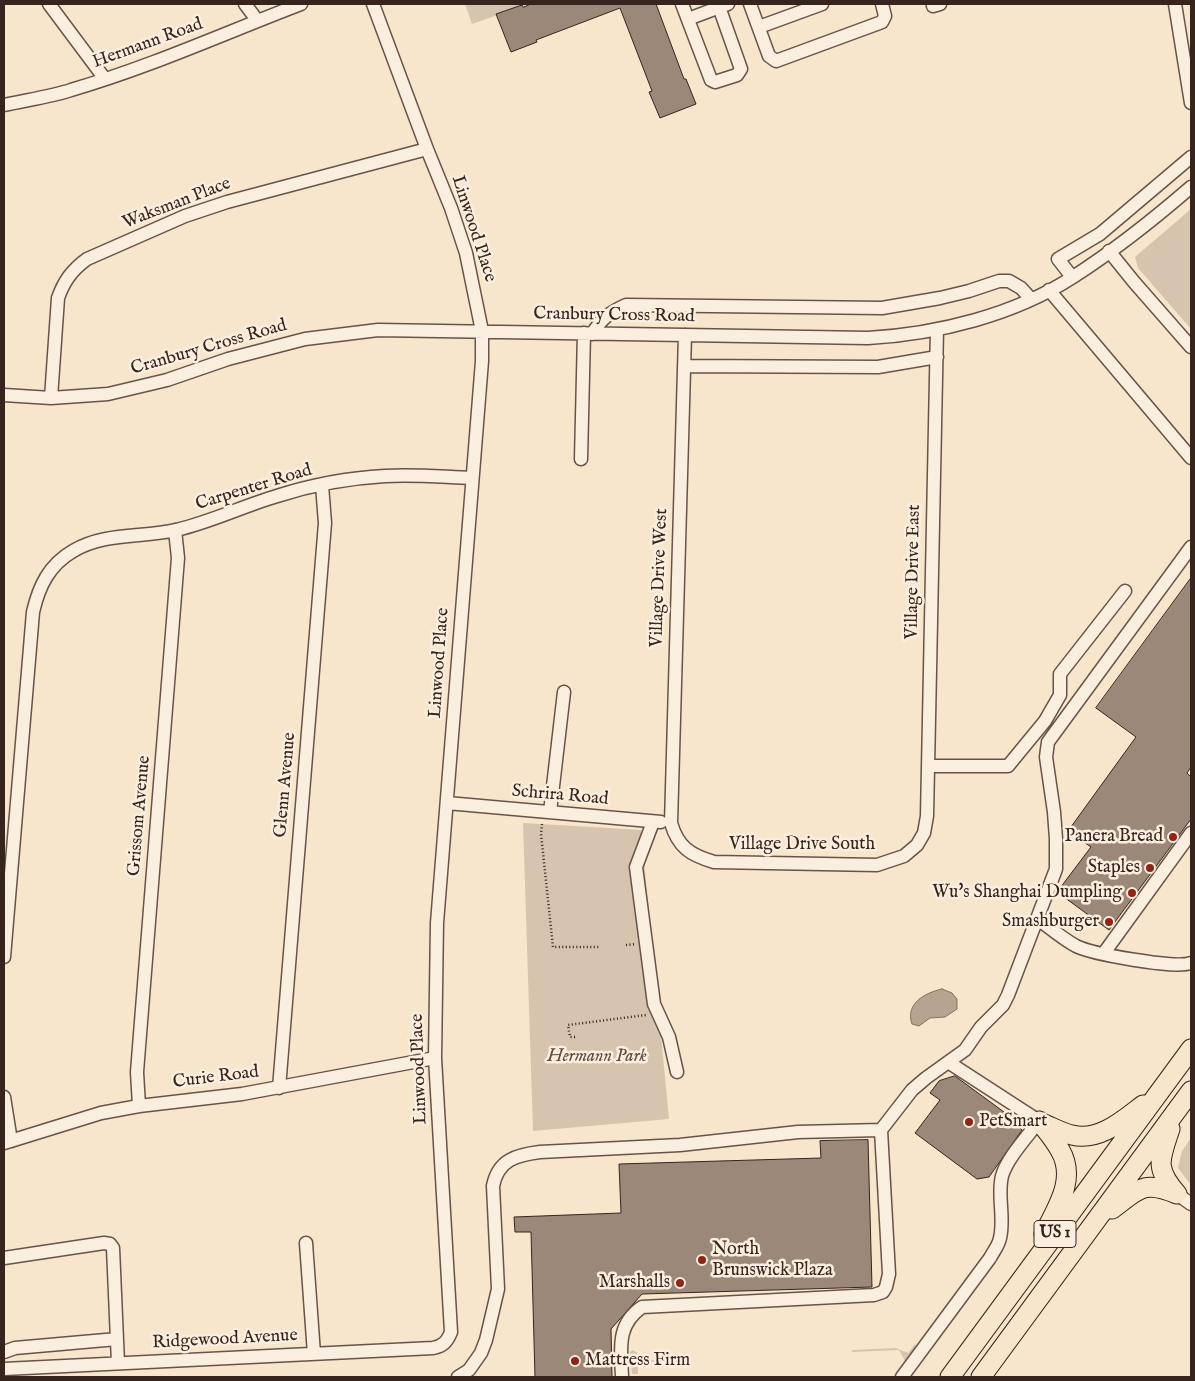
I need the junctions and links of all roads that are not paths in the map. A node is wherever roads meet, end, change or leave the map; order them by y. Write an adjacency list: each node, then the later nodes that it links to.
1 (49, 4): 14 (street)
2 (245, 4): 12 (street)
3 (301, 4): 12 (street, Hermann Road)
4 (373, 4): 17 (street, Linwood Place)
5 (682, 4): 11 (street)
6 (750, 4): 13 (street)
7 (822, 4): 13 (street)
8 (882, 4): 13 (street)
9 (1175, 4): 15 (street)
10 (722, 5): 11 (street); 11 (street)
11 (688, 19)
12 (258, 20): 14 (street, Hermann Road)
13 (759, 27)
14 (105, 79): 16 (street, Hermann Road)
15 (1191, 103)
16 (4, 105)
17 (427, 148): 25 (street, Linwood Place); 32 (street, Waksman Place)
18 (1191, 157): 21 (street)
19 (1191, 187): 20 (street, Cranbury Cross Road)
20 (1109, 251): 21 (street, Cranbury Cross Road); 28 (street)
21 (1072, 277): 22 (street, Cranbury Cross Road)
22 (1049, 290): 23 (street, Cranbury Cross Road); 33 (street)
23 (1031, 299): 24 (street, Cranbury Cross Road); 26 (street)
24 (938, 329): 27 (street, Cranbury Cross Road); 29 (street, Village Drive East)
25 (482, 331): 26 (street, Cranbury Cross Road); 32 (street, Cranbury Cross Road); 35 (street, Linwood Place)
26 (588, 333): 27 (street, Cranbury Cross Road); 34 (street)
27 (685, 335): 30 (street, Village Drive West)
28 (1191, 347)
29 (937, 357): 30 (street); 41 (street, Village Drive East)
30 (684, 366): 46 (street, Village Drive West)
31 (4, 394): 32 (street, Cranbury Cross Road)
32 (51, 398)
33 (1191, 458)
34 (580, 459)
35 (472, 478): 36 (street, Carpenter Road); 42 (street, Linwood Place)
36 (322, 485): 37 (street, Carpenter Road); 56 (street, Glenn Avenue)
37 (175, 530): 50 (street, Carpenter Road); 60 (street, Grissom Avenue)
38 (1191, 547): 48 (street)
39 (1125, 591): 41 (street)
40 (564, 692): 44 (street)
41 (928, 766): 43 (street, Village Drive East)
42 (447, 803): 44 (street, Schrira Road); 53 (street, Linwood Place)
43 (927, 816): 46 (street, Village Drive South)
44 (550, 818): 45 (street, Schrira Road)
45 (652, 822): 46 (street, Schrira Road); 55 (street)
46 (671, 823)
47 (1191, 833): 49 (street)
48 (1038, 919): 49 (street); 54 (street)
49 (1104, 954): 51 (street)
50 (4, 957)
51 (1191, 963)
52 (1191, 1049): 58 (highway, US 1)
53 (435, 1058): 56 (street, Curie Road); 71 (street, Linwood Place)
54 (948, 1062): 62 (street); 63 (street)
55 (677, 1072)
56 (279, 1088): 60 (street, Curie Road)
57 (1191, 1090): 61 (highway, US 1)
58 (1160, 1092): 62 (highway); 69 (highway, US 1)
59 (4, 1097): 64 (street)
60 (139, 1106): 64 (street, Curie Road)
61 (1176, 1111): 65 (highway); 66 (highway, US 1)
62 (1039, 1121): 69 (highway); 78 (street)
63 (881, 1130): 76 (street); 77 (street)
64 (7, 1142)
65 (1184, 1199): 66 (highway)
66 (1097, 1220): 80 (highway, US 1)
67 (306, 1243): 73 (street)
68 (4, 1258): 70 (street)
69 (1020, 1281): 79 (highway, US 1)
70 (117, 1339): 72 (street); 74 (street)
71 (446, 1342): 73 (street, Ridgewood Avenue)
72 (4, 1352)
73 (314, 1354): 74 (street, Ridgewood Avenue)
74 (118, 1363): 75 (street, Ridgewood Avenue)
75 (4, 1369)
76 (458, 1377)
77 (622, 1377)
78 (902, 1377)
79 (950, 1377)
80 (981, 1377)

